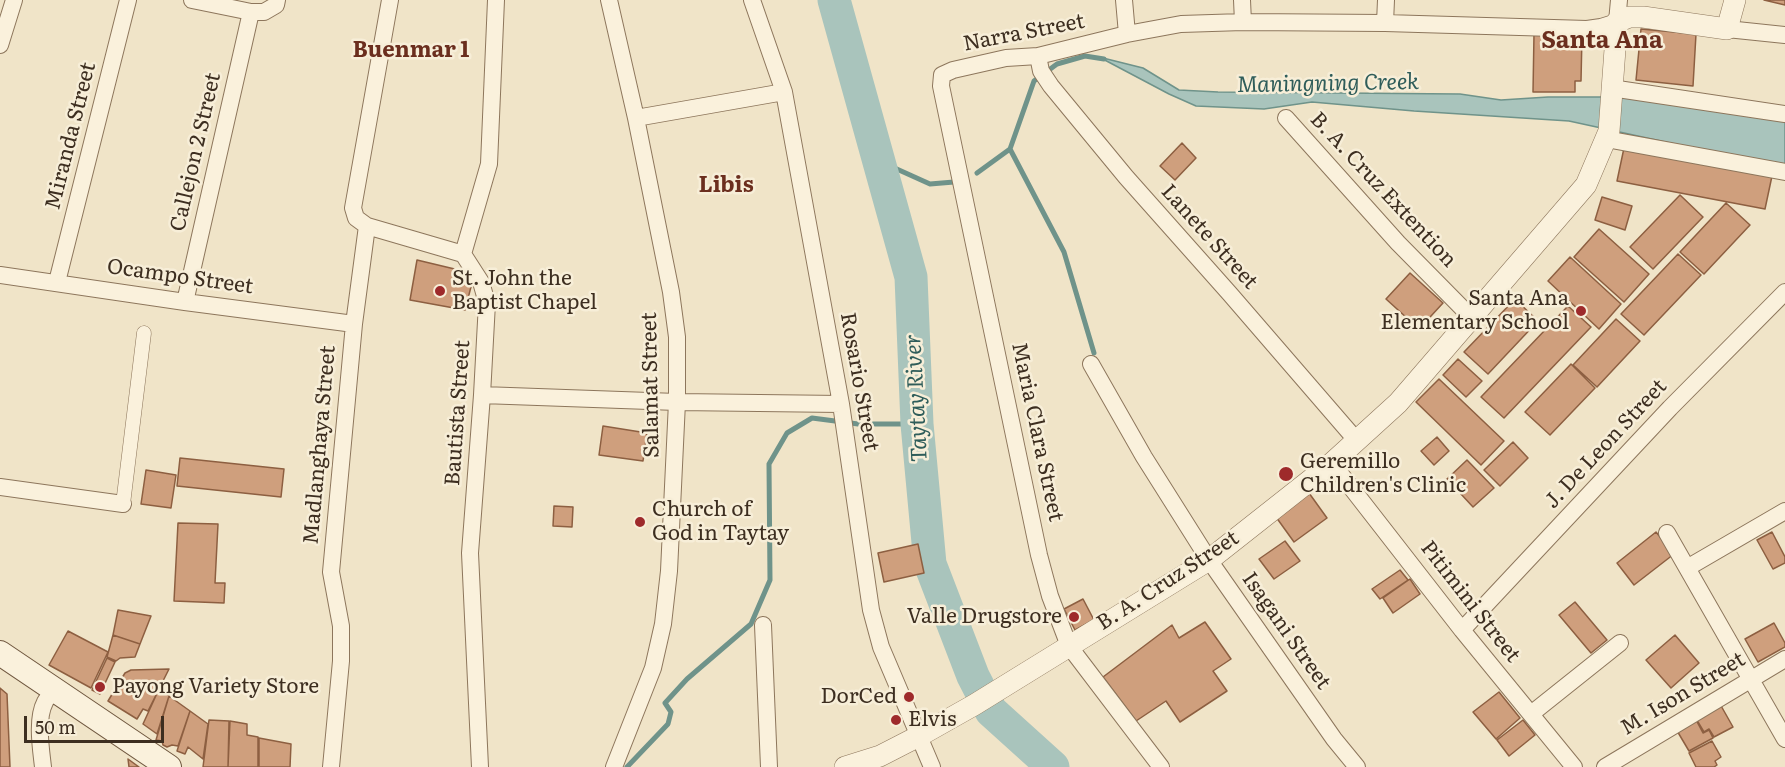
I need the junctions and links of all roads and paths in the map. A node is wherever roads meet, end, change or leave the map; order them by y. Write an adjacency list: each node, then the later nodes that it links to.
1 (14, 0): 21 (street)
2 (128, 0): 34 (street, Miranda Street)
3 (192, 0): 14 (street)
4 (277, 0): 14 (street)
5 (390, 0): 31 (street)
6 (496, 0): 32 (street)
7 (609, 0): 27 (street, Salamat Street)
8 (752, 0): 25 (street, Rosario Street)
9 (1124, 0): 19 (street)
10 (1242, 0): 15 (street)
11 (1386, 0): 17 (street)
12 (1619, 0): 16 (street, B. A. Cruz Street)
13 (1736, 0): 18 (street)
14 (258, 12): 36 (street, Callejon 2 Street)
15 (1243, 22): 17 (street, Narra Street); 19 (street, Narra Street)
16 (1617, 22): 17 (street, Narra Street); 18 (street); 24 (street, B. A. Cruz Street)
17 (1385, 23)
18 (1727, 29): 20 (street)
19 (1127, 34): 22 (street, Narra Street)
20 (1785, 35)
21 (0, 45)
22 (1039, 63): 23 (street, Narra Street); 44 (street, Lanete Street)
23 (942, 75): 55 (street, Maria Clara Street)
24 (1611, 90): 26 (street); 29 (street, B. A. Cruz Street)
25 (784, 92): 27 (street); 43 (street, Rosario Street)
26 (1785, 114)
27 (636, 118): 42 (street, Salamat Street)
28 (1286, 118): 37 (street, B. A. Cruz Extention)
29 (1607, 135): 30 (street); 37 (street, B. A. Cruz Street)
30 (1785, 172)
31 (368, 226): 32 (street); 38 (street, Madlanghaya Street)
32 (463, 254): 41 (street, Bautista Street)
33 (0, 274): 34 (street, Ocampo Street)
34 (57, 282): 36 (street, Ocampo Street)
35 (1785, 292): 53 (street, J. De Leon Street)
36 (185, 302): 38 (street, Ocampo Street)
37 (1472, 317): 44 (street, B. A. Cruz Street)
38 (354, 324): 67 (street, Madlanghaya Street)
39 (144, 333): 47 (street)
40 (1091, 364): 50 (street, Isagani Street)
41 (482, 395): 42 (street); 68 (street, Bautista Street)
42 (677, 402): 43 (street); 69 (street, Salamat Street)
43 (842, 412): 61 (street, Rosario Street)
44 (1357, 441): 45 (street, B. A. Cruz Street)
45 (1332, 463): 50 (street, B. A. Cruz Street); 53 (street, Pitimini Street)
46 (0, 487): 47 (street)
47 (123, 504)
48 (1785, 511): 51 (street)
49 (1666, 533): 51 (street)
50 (1209, 560): 55 (street, B. A. Cruz Street); 74 (street, Isagani Street)
51 (1687, 568): 58 (street)
52 (763, 625): 70 (street)
53 (1462, 630): 60 (street, Pitimini Street)
54 (1620, 643): 60 (street)
55 (1069, 646): 61 (street, B. A. Cruz Street); 73 (street, Maria Clara Street)
56 (0, 653): 59 (main road)
57 (1785, 659): 58 (street, M. Ison Street)
58 (1751, 678): 62 (street); 64 (street, M. Ison Street)
59 (54, 690): 65 (street); 66 (main road)
60 (1531, 714): 75 (street, Pitimini Street)
61 (919, 736): 63 (street, B. A. Cruz Street); 72 (street, Rosario Street)
62 (1785, 739)
63 (881, 761): 71 (street, B. A. Cruz Street)
64 (1614, 764)
65 (43, 767)
66 (169, 767)
67 (331, 767)
68 (480, 767)
69 (614, 767)
70 (769, 767)
71 (845, 767)
72 (932, 767)
73 (1161, 767)
74 (1357, 767)
75 (1574, 767)

